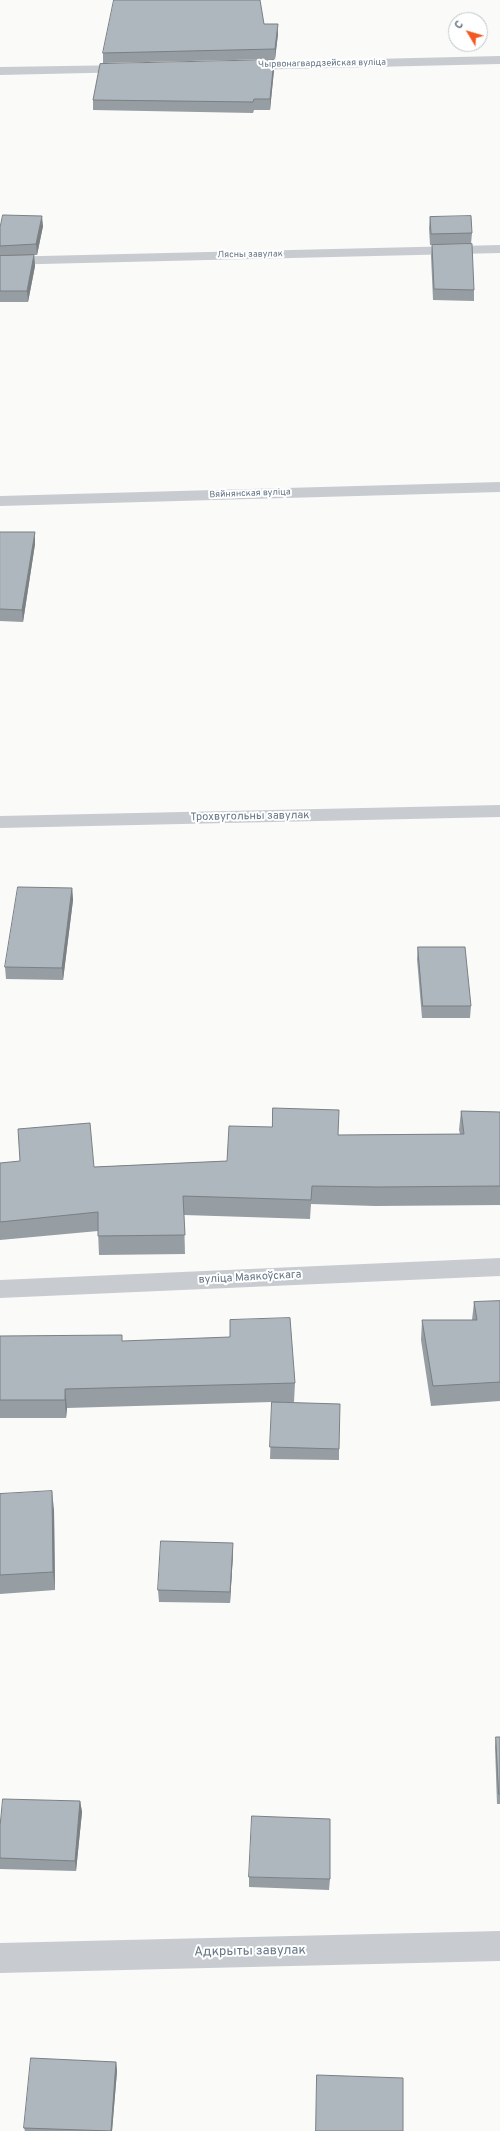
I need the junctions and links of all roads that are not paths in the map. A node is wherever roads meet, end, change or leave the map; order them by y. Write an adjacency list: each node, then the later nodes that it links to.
1 (500, 60): 2 (street, Чырвонагвардзейская вуліца)
2 (230, 66)
3 (143, 68): 4 (street)
4 (0, 71)
5 (500, 249): 6 (street, Лясны завулак)
6 (0, 261)
7 (500, 487): 8 (street, Вяйнянская вуліца)
8 (0, 501)
9 (500, 811): 10 (street, Трохвугольны завулак)
10 (0, 822)
11 (500, 1267): 12 (street, вуліца Маякоўскага)
12 (0, 1289)
13 (500, 1946): 14 (street, Адкрыты завулак)
14 (0, 1958)

